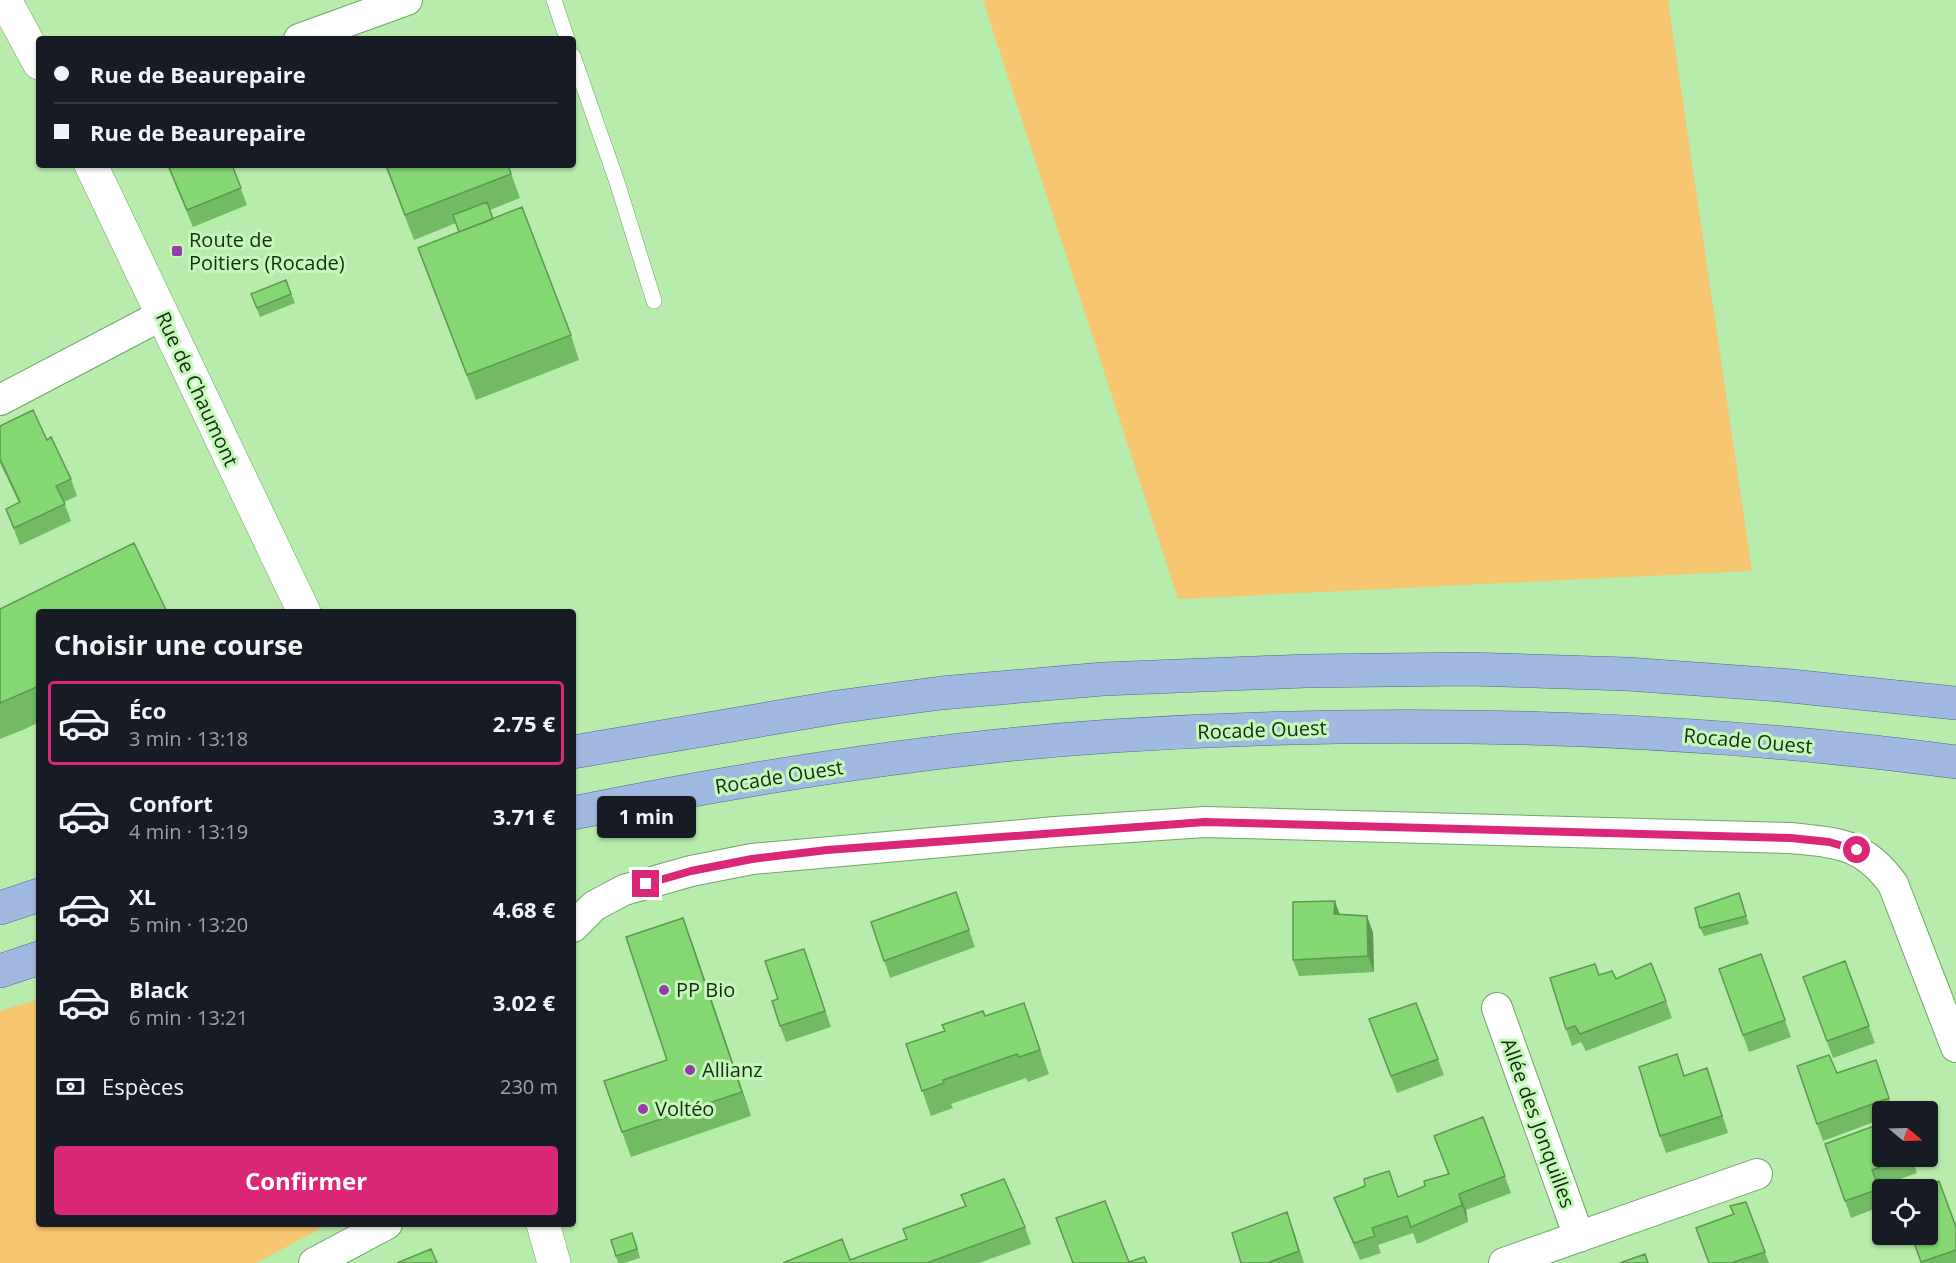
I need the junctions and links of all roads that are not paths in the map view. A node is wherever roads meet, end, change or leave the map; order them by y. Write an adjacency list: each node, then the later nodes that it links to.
1 (5, 0): 6 (street)
2 (407, 0): 4 (street)
3 (554, 0): 5 (lane)
4 (307, 36)
5 (566, 36)
6 (36, 57)
7 (576, 65): 9 (lane)
8 (92, 168): 10 (street, Rue de Chaumont)
9 (654, 302)
10 (162, 315): 11 (street); 12 (street, Rue de Chaumont)
11 (0, 400)
12 (303, 609)
13 (1956, 703): 14 (main road)
14 (576, 751)
15 (1956, 762): 16 (main road, Rocade Ouest)
16 (576, 812)
17 (36, 895): 18 (main road)
18 (0, 908)
19 (576, 924): 23 (street)
20 (36, 959): 21 (main road)
21 (0, 971)
22 (1497, 1008): 27 (street, Allée des Jonquilles)
23 (1956, 1047)
24 (1757, 1173): 27 (street)
25 (381, 1227): 28 (street)
26 (544, 1227): 29 (street)
27 (1579, 1237): 30 (street)
28 (314, 1263)
29 (554, 1263)
30 (1503, 1263)

